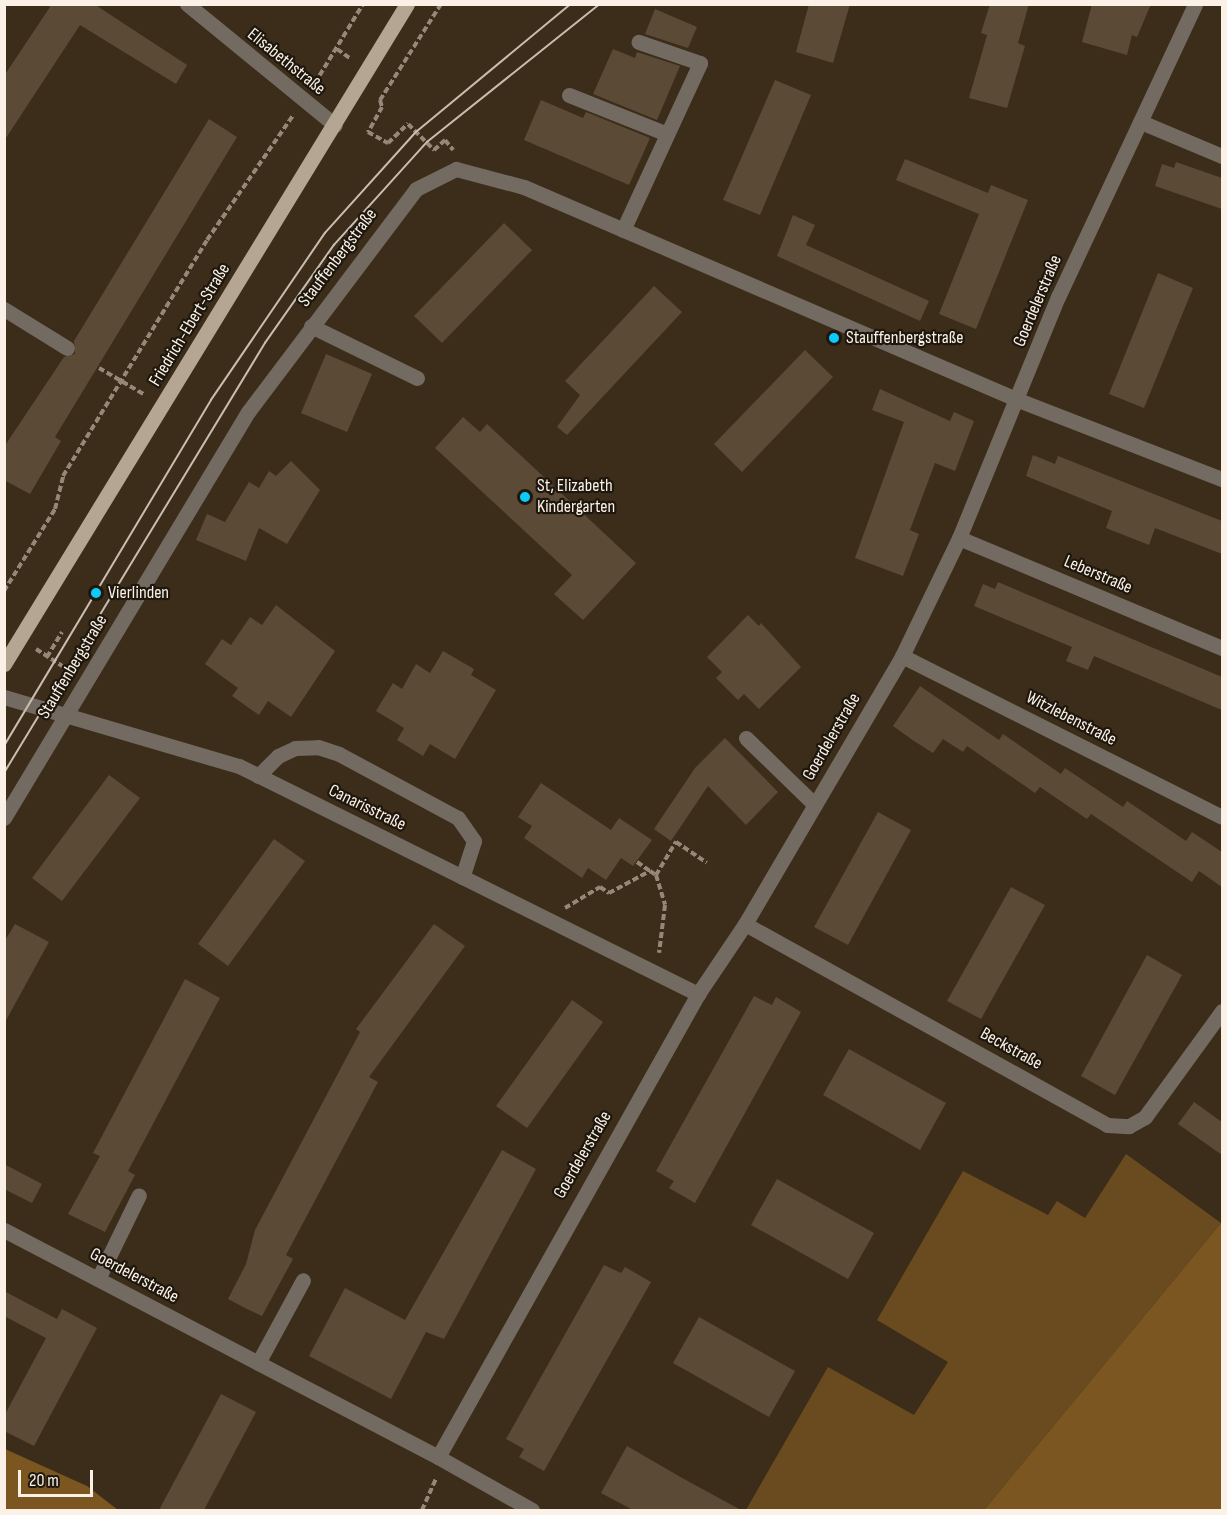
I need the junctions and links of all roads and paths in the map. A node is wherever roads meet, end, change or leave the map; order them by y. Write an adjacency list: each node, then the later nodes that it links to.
1 (187, 4): 8 (street, Elisabethstraße)
2 (363, 4): 8 (path)
3 (407, 4): 10 (main road, Friedrich-Ebert-Straße)
4 (441, 4): 13 (path)
5 (1195, 4): 9 (street, Goerdelerstraße)
6 (639, 42): 11 (street)
7 (569, 95): 11 (street)
8 (303, 100): 10 (street, Elisabethstraße); 20 (path)
9 (1141, 122): 12 (street); 21 (street, Goerdelerstraße)
10 (335, 125): 22 (main road, Friedrich-Ebert-Straße)
11 (667, 134): 14 (street)
12 (1222, 156)
13 (456, 169): 14 (street); 16 (street, Stauffenbergstraße)
14 (623, 230): 21 (street)
15 (4, 309): 17 (street)
16 (310, 327): 19 (street); 32 (street, Stauffenbergstraße)
17 (67, 348)
18 (99, 368): 20 (path)
19 (417, 378)
20 (122, 381): 22 (path); 25 (path)
21 (1018, 400): 23 (street); 24 (street, Goerdelerstraße)
22 (163, 406): 27 (main road, Friedrich-Ebert-Straße)
23 (1222, 478)
24 (959, 538): 28 (street, Leberstraße); 29 (street, Goerdelerstraße)
25 (4, 591)
26 (62, 632): 30 (path)
27 (20, 639): 30 (path); 31 (main road, Friedrich-Ebert-Straße)
28 (1222, 648)
29 (902, 656): 37 (street, Goerdelerstraße); 38 (street, Witzlebenstraße)
30 (47, 657): 32 (path)
31 (4, 664)
32 (86, 681): 34 (street, Stauffenbergstraße)
33 (4, 697): 34 (street, Canarisstraße)
34 (66, 713): 36 (street, Canarisstraße); 39 (street, Stauffenbergstraße)
35 (746, 738): 37 (street)
36 (258, 776): 44 (street, Canarisstraße); 44 (street)
37 (815, 805): 46 (street, Goerdelerstraße)
38 (1222, 817)
39 (4, 818)
40 (637, 862): 42 (path)
41 (707, 863): 43 (path)
42 (650, 871): 43 (path); 45 (path)
43 (656, 875): 47 (path)
44 (462, 877): 45 (street, Canarisstraße)
45 (557, 924): 47 (street, Canarisstraße)
46 (745, 924): 48 (street, Goerdelerstraße); 49 (street, Beckstraße)
47 (650, 970): 48 (street, Canarisstraße)
48 (698, 994): 55 (street, Goerdelerstraße)
49 (1222, 1011)
50 (140, 1194): 52 (street)
51 (4, 1230): 52 (street, Goerdelerstraße)
52 (98, 1279): 54 (street, Goerdelerstraße)
53 (303, 1280): 54 (street)
54 (258, 1363): 55 (street, Goerdelerstraße)
55 (438, 1457): 56 (path); 57 (street, Goerdelerstraße)
56 (422, 1510)
57 (532, 1510)

